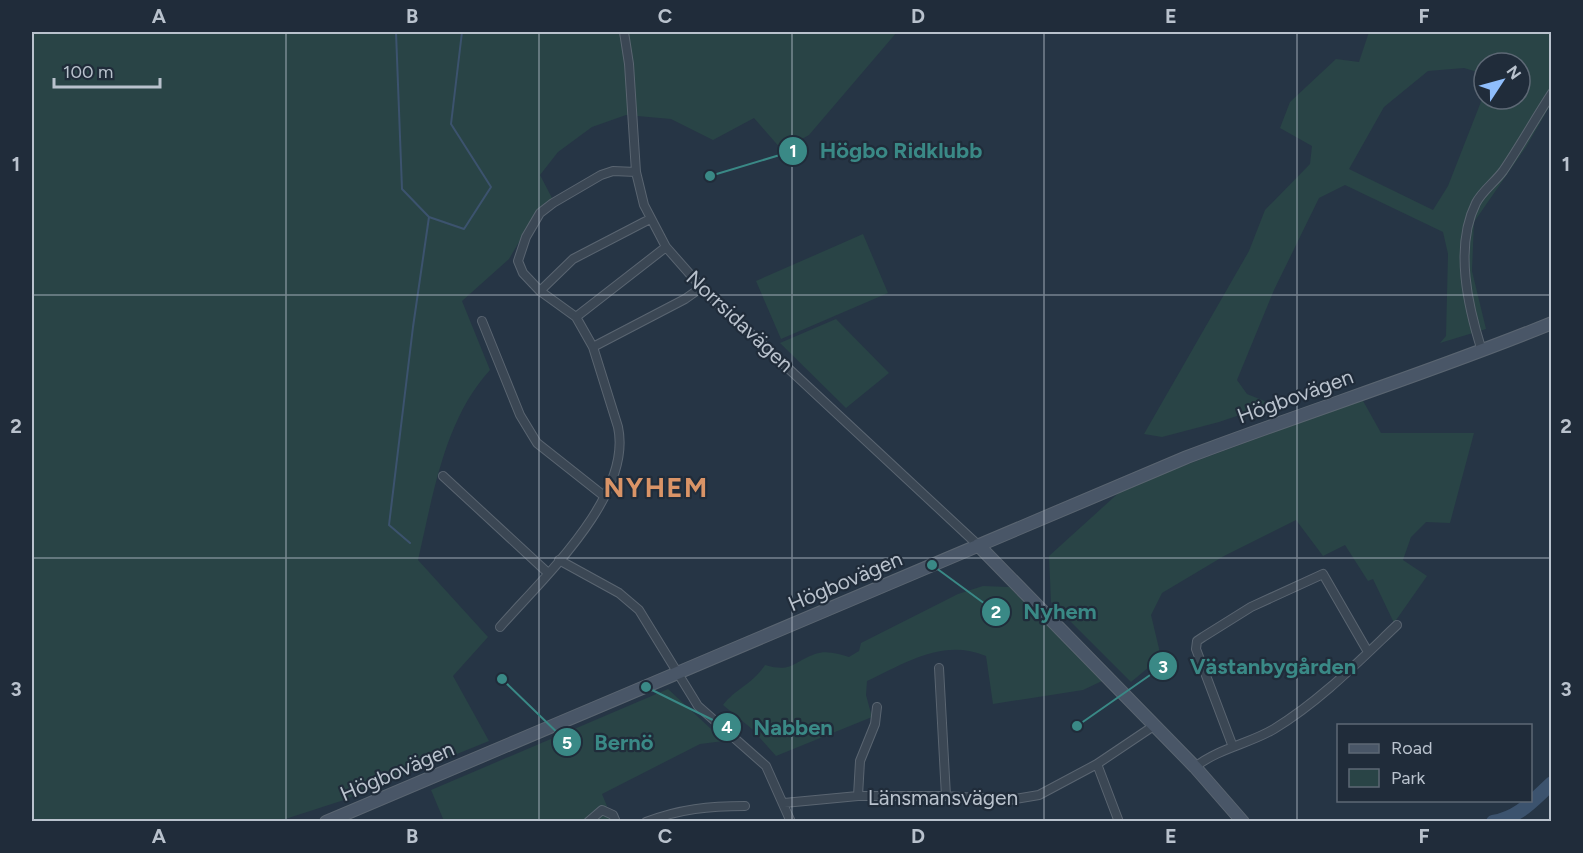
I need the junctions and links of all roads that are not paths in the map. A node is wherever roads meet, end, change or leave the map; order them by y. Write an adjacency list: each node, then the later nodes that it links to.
1 (624, 32): 3 (street, Norrsidavägen)
2 (1551, 93): 12 (street)
3 (636, 172): 4 (street, Norrsidavägen); 7 (street)
4 (650, 219): 5 (street, Norrsidavägen); 7 (street)
5 (666, 247): 6 (street, Norrsidavägen); 8 (street)
6 (702, 287): 11 (street); 15 (street, Norrsidavägen)
7 (540, 291): 8 (street)
8 (576, 317): 11 (street)
9 (482, 321): 14 (street)
10 (1551, 323): 12 (main road, Högbovägen)
11 (592, 347): 14 (street)
12 (1482, 351): 15 (main road, Högbovägen)
13 (443, 477): 17 (street)
14 (604, 496): 16 (street)
15 (978, 545): 22 (main road, Högbovägen); 24 (main road)
16 (559, 560): 17 (street); 22 (street)
17 (548, 573): 19 (street)
18 (1397, 625): 20 (street)
19 (500, 627)
20 (1368, 652): 25 (street); 25 (street)
21 (939, 668): 29 (street)
22 (676, 673): 30 (street); 32 (main road, Högbovägen)
23 (877, 707): 28 (street)
24 (1155, 725): 26 (street, Länsmansvägen); 27 (main road)
25 (1233, 747): 27 (street)
26 (1097, 764): 29 (street, Länsmansvägen); 37 (street)
27 (1196, 767): 38 (main road)
28 (858, 796): 29 (street, Länsmansvägen); 30 (street, Länsmansvägen)
29 (946, 796)
30 (784, 803): 36 (street)
31 (745, 806): 35 (street)
32 (326, 822)
33 (588, 822): 34 (street)
34 (616, 822)
35 (646, 822)
36 (791, 822)
37 (1119, 822)
38 (1243, 822)

